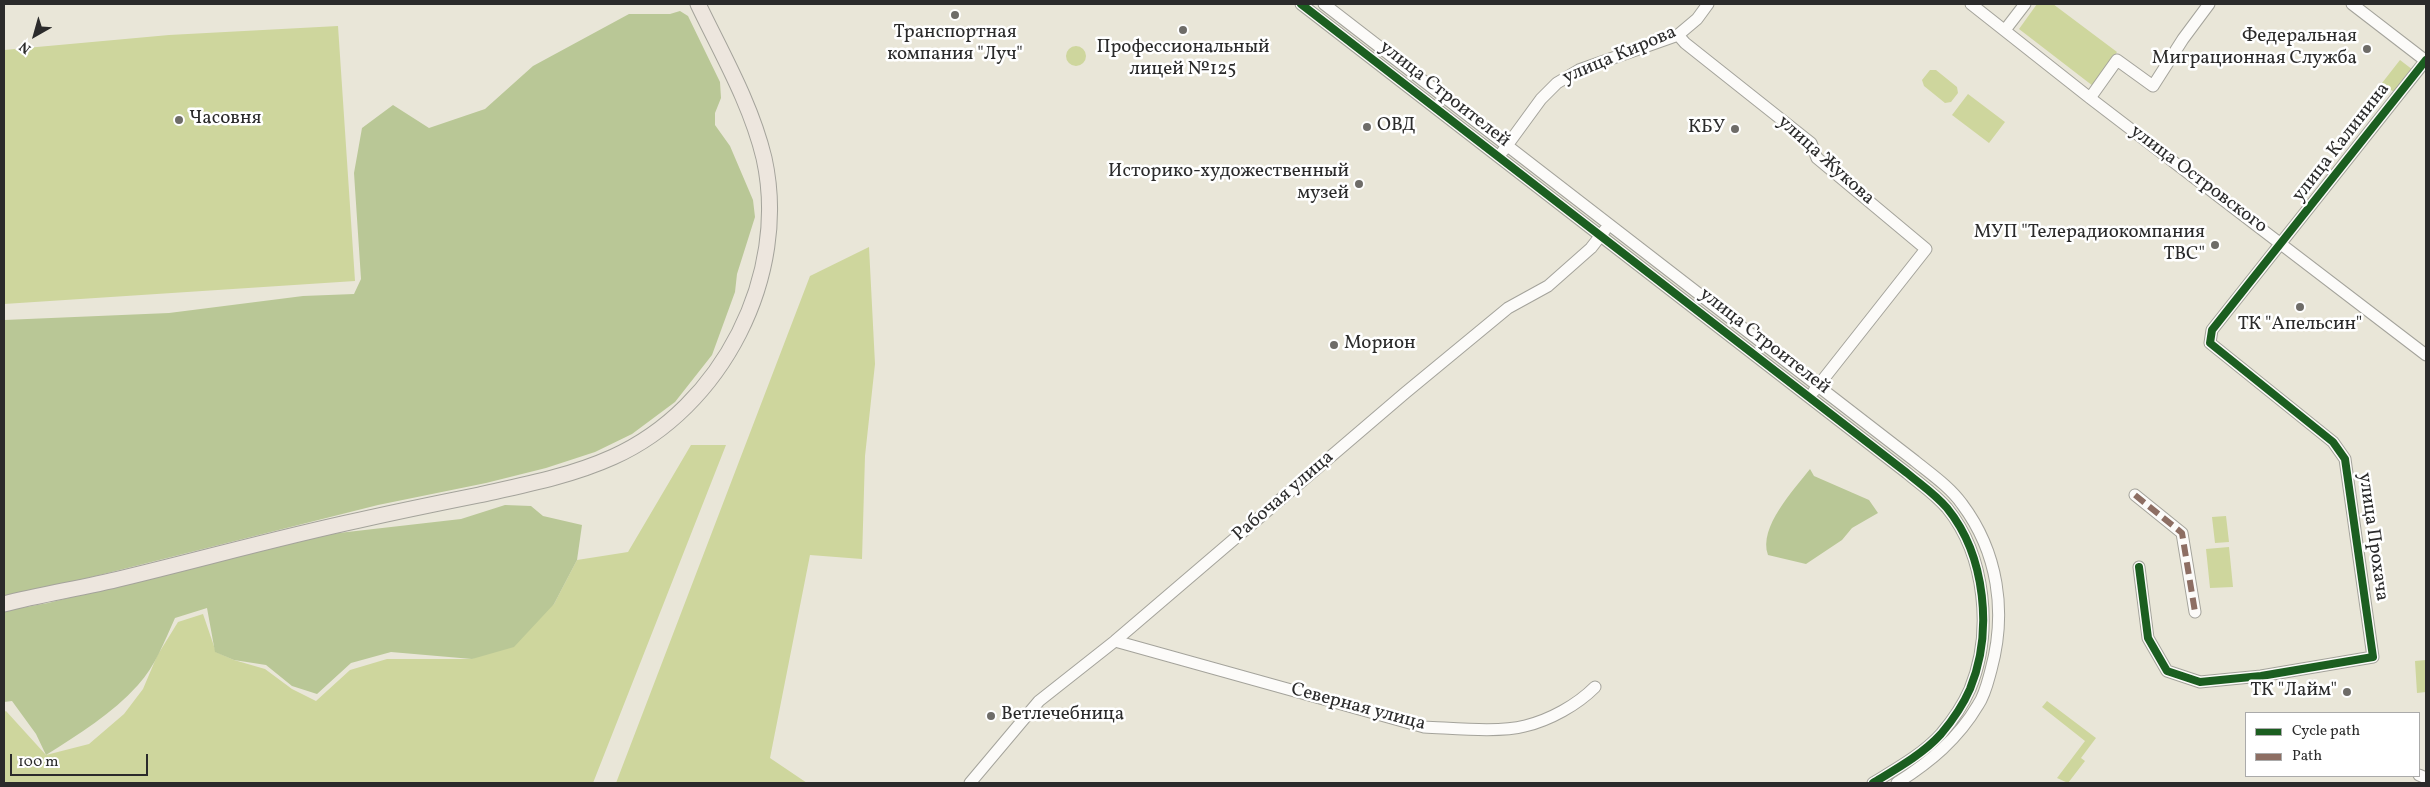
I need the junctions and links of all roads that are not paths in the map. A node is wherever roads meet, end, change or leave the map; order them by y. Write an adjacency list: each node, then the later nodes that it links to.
1 (698, 4): 24 (main road)
2 (1300, 4): 14 (street, улица Строителей)
3 (1324, 4): 13 (street, улица Строителей)
4 (1708, 4): 10 (street, улица Кирова)
5 (1971, 4): 9 (street, улица Островского)
6 (2025, 4): 9 (street)
7 (2209, 4): 12 (street)
8 (2352, 4): 11 (street)
9 (2005, 30): 12 (street, улица Островского)
10 (1678, 35): 13 (street, улица Кирова); 20 (street, улица Жукова)
11 (2426, 61): 17 (street, улица Калинина)
12 (2090, 98): 17 (street, улица Островского)
13 (1507, 146): 14 (street, улица Кирова); 15 (street, улица Строителей)
14 (1498, 157): 16 (street, улица Строителей)
15 (1610, 225): 16 (street, Рабочая улица); 20 (street, улица Строителей)
16 (1601, 236): 21 (street, улица Строителей); 26 (street, Рабочая улица)
17 (2282, 244): 18 (street, улица Островского); 19 (street, улица Калинина)
18 (2426, 355)
19 (2226, 356): 23 (street, улица Прохача)
20 (1818, 386): 21 (street); 29 (street, улица Строителей)
21 (1810, 398): 28 (street, улица Строителей)
22 (2135, 495): 25 (street)
23 (2139, 567)
24 (4, 604)
25 (2195, 612)
26 (1116, 641): 27 (street, Северная улица); 30 (street, Рабочая улица)
27 (1595, 687)
28 (1940, 735): 29 (street); 31 (street, улица Строителей)
29 (1948, 746): 32 (street, улица Строителей)
30 (970, 783)
31 (1873, 783)
32 (1897, 783)

